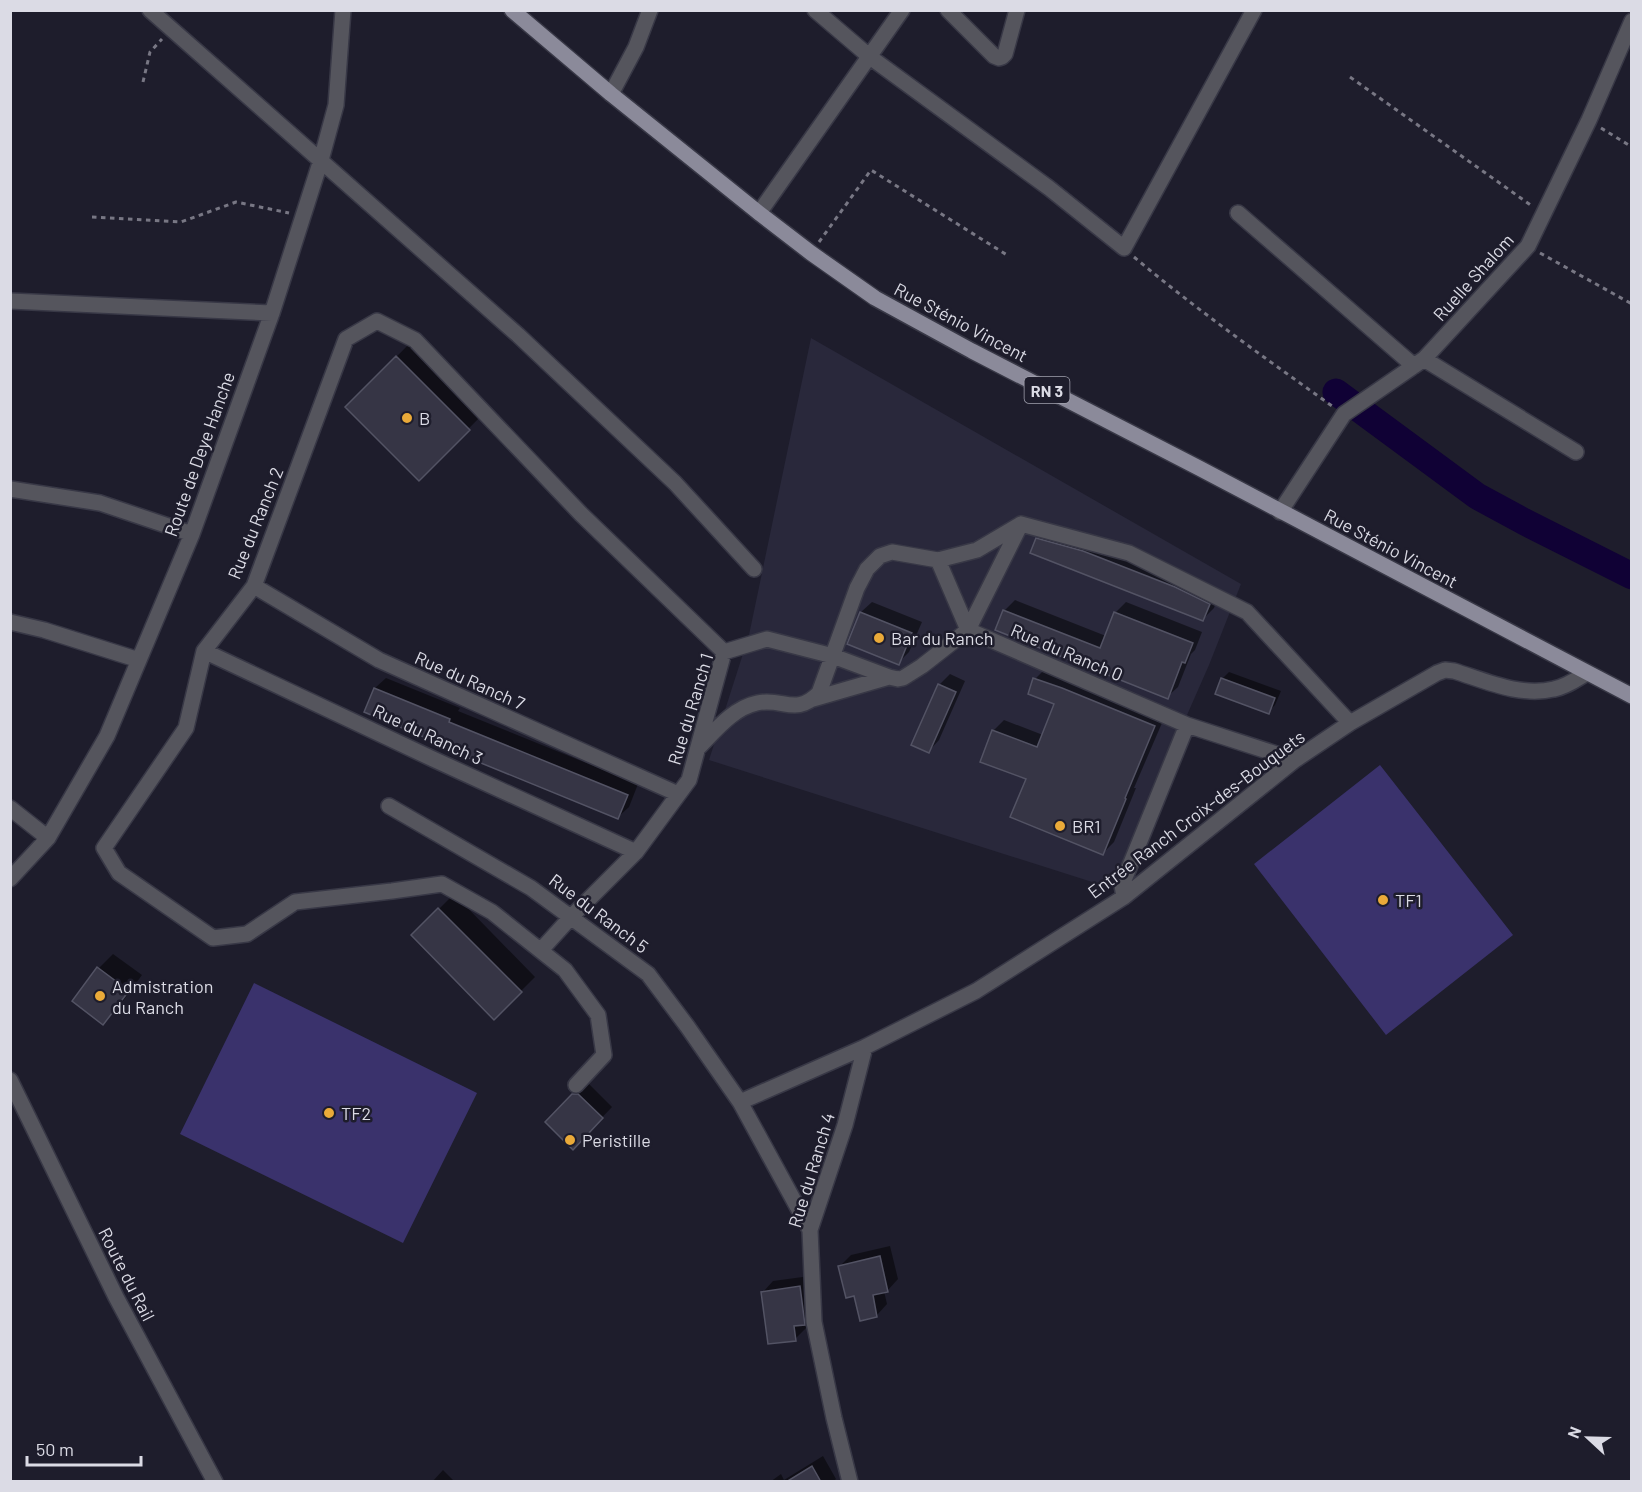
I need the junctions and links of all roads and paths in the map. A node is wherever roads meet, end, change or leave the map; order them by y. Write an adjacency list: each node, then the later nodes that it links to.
1 (150, 10): 11 (street)
2 (343, 10): 18 (street, Route de Deye Hanche)
3 (512, 10): 15 (main road, Rue Sténio Vincent / RN 3)
4 (650, 10): 15 (street)
5 (815, 10): 12 (street)
6 (902, 10): 12 (street)
7 (948, 10): 8 (street)
8 (1017, 10)
9 (1254, 10): 25 (street)
10 (1632, 21): 16 (street, Ruelle Shalom)
11 (171, 29): 14 (path); 18 (street)
12 (870, 57): 19 (street); 25 (street)
13 (1350, 77): 21 (path)
14 (143, 82)
15 (611, 94): 19 (main road, Rue Sténio Vincent / RN 3)
16 (1589, 120): 17 (path); 21 (street, Ruelle Shalom)
17 (1632, 147)
18 (321, 160): 22 (street, Route de Deye Hanche); 39 (street)
19 (759, 213): 26 (main road, Rue Sténio Vincent / RN 3)
20 (1238, 213): 31 (street)
21 (1544, 214): 24 (street, Ruelle Shalom)
22 (303, 216): 23 (path); 30 (street, Route de Deye Hanche)
23 (92, 218)
24 (1528, 246): 29 (path); 31 (street, Ruelle Shalom)
25 (1124, 248): 32 (path)
26 (811, 253): 27 (path); 35 (main road, Rue Sténio Vincent / RN 3)
27 (1007, 255)
28 (10, 301): 30 (street)
29 (1632, 304)
30 (272, 314): 37 (street, Route de Deye Hanche)
31 (1419, 363): 32 (street, Ruelle Shalom); 33 (street)
32 (1352, 409): 35 (street, Ruelle Shalom)
33 (1576, 452)
34 (10, 489): 37 (street)
35 (1280, 512): 47 (main road, Rue Sténio Vincent / RN 3)
36 (1021, 524): 38 (street); 42 (street); 51 (street)
37 (192, 534): 46 (street, Route de Deye Hanche)
38 (938, 560): 42 (street); 45 (street)
39 (754, 569)
40 (254, 586): 43 (street, Rue du Ranch 2); 44 (street, Rue du Ranch 2); 55 (street, Rue du Ranch 7)
41 (10, 622): 46 (street)
42 (968, 630): 48 (street); 52 (street, Rue du Ranch 0)
43 (204, 651): 59 (street, Rue du Ranch 3); 63 (street, Rue du Ranch 2)
44 (724, 652): 45 (street, Rue du Ranch 1); 53 (street, Rue du Ranch 1)
45 (833, 656): 48 (street, Rue du Ranch 1); 50 (street)
46 (139, 660): 58 (street, Route de Deye Hanche)
47 (1587, 673): 49 (main road, Rue Sténio Vincent / RN 3); 51 (street, Entrée Ranch Croix-des-Bouquets)
48 (889, 676): 50 (street)
49 (1632, 696)
50 (813, 699): 53 (street)
51 (1350, 723): 54 (street, Entrée Ranch Croix-des-Bouquets)
52 (1187, 725): 54 (street, Rue du Ranch 0); 61 (street)
53 (698, 748): 55 (street, Rue du Ranch 1)
54 (1296, 760): 61 (street, Entrée Ranch Croix-des-Bouquets)
55 (678, 794): 59 (street, Rue du Ranch 1)
56 (389, 806): 62 (street, Rue du Ranch 5)
57 (10, 808): 58 (street)
58 (48, 838): 60 (street, Route de Deye Hanche)
59 (636, 852): 62 (street, Rue du Ranch 1)
60 (10, 879)
61 (1124, 897): 64 (street, Entrée Ranch Croix-des-Bouquets)
62 (571, 917): 63 (street, Rue du Ranch 1); 67 (street, Rue du Ranch 5)
63 (541, 950): 66 (street)
64 (866, 1047): 67 (street, Entrée Ranch Croix-des-Bouquets); 68 (street, Rue du Ranch 4)
65 (10, 1080): 69 (street, Route du Rail)
66 (576, 1085)
67 (740, 1102): 68 (street, Rue du Ranch 5)
68 (810, 1230): 70 (street, Rue du Ranch 4)
69 (215, 1482)
70 (850, 1482)

